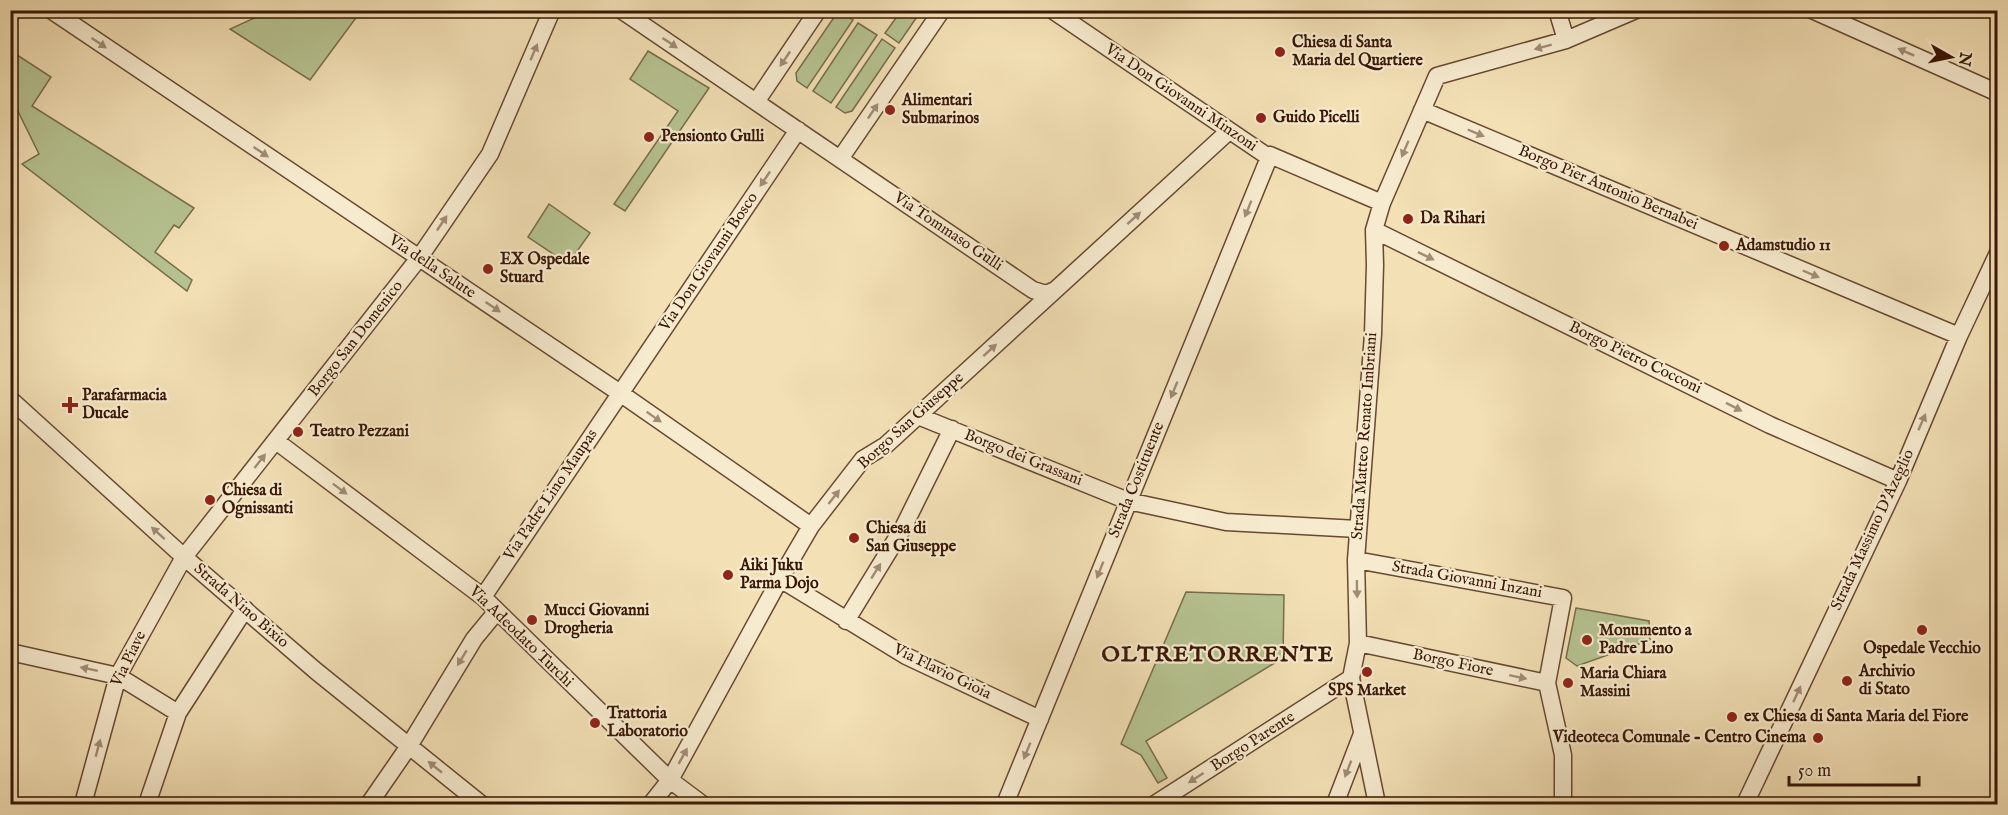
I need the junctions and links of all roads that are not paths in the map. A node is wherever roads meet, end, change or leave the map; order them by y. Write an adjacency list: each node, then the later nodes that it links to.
1 (15, 10): 11 (street)
2 (51, 10): 23 (street, Via della Salute, one-way to 23)
3 (552, 10): 23 (street, Borgo San Domenico, one-way to 3)
4 (621, 10): 14 (street, one-way to 14)
5 (818, 10): 14 (street, one-way to 14)
6 (942, 10): 19 (street, one-way to 6)
7 (1052, 10): 17 (street, Via Don Giovanni Minzoni)
8 (1557, 10): 12 (street)
9 (1636, 10): 12 (street)
10 (1812, 10): 13 (street, one-way to 10)
11 (10, 14)
12 (1566, 40): 15 (street, Strada Matteo Renato Imbriani, one-way to 15)
13 (1998, 93)
14 (756, 102): 16 (street, Via Tommaso Gulli)
15 (1422, 110): 20 (street, Strada Matteo Renato Imbriani, one-way to 20); 25 (street, Borgo Pier Antonio Bernabei, one-way to 25)
16 (798, 130): 19 (street, Via Tommaso Gulli); 26 (street, Via Don Giovanni Bosco, one-way to 26)
17 (1230, 131): 18 (street, Via Don Giovanni Minzoni); 24 (street, Borgo San Giuseppe, one-way to 17)
18 (1270, 155): 20 (street, Via Don Giovanni Minzoni); 32 (street, Strada Costituente, one-way to 32)
19 (840, 159): 24 (street, Via Tommaso Gulli)
20 (1382, 203): 21 (street, Strada Matteo Renato Imbriani)
21 (1374, 230): 31 (street, Borgo Pietro Cocconi, one-way to 31); 34 (street, Strada Matteo Renato Imbriani)
22 (1998, 253): 25 (street, Strada Massimo D'Azeglio)
23 (419, 258): 26 (street, Via della Salute, one-way to 26); 30 (street, Borgo San Domenico)
24 (1058, 288): 28 (street, Borgo San Giuseppe, one-way to 24)
25 (1959, 336): 31 (street, Strada Massimo D'Azeglio, one-way to 25)
26 (620, 393): 33 (street, Via della Salute, one-way to 33); 38 (street, Via Padre Lino Maupas)
27 (10, 399): 35 (street, Strada Nino Bixio, one-way to 27)
28 (918, 416): 29 (street, Borgo dei Grassani); 33 (street, Borgo San Giuseppe, one-way to 28)
29 (952, 429): 32 (street, Borgo dei Grassani); 41 (street, one-way to 29)
30 (276, 441): 35 (street, Borgo San Domenico, one-way to 30); 38 (street, Via Adeodato Turchi, one-way to 38)
31 (1898, 481): 63 (street, Strada Massimo D'Azeglio, one-way to 31)
32 (1128, 501): 34 (street, Borgo dei Grassani); 48 (street, Strada Costituente, one-way to 48)
33 (812, 526): 37 (street, Borgo San Giuseppe)
34 (1358, 530): 36 (street, Strada Matteo Renato Imbriani)
35 (184, 556): 39 (street, Strada Nino Bixio); 44 (street, Via Piave)
36 (1356, 560): 42 (street, Strada Matteo Renato Imbriani, one-way to 42); 46 (street, Strada Giovanni Inzani)
37 (780, 579): 41 (street, Via Flavio Gioia); 51 (street, Borgo San Giuseppe, one-way to 37)
38 (483, 597): 40 (street, Via Adeodato Turchi)
39 (245, 609): 47 (street); 50 (street, Strada Nino Bixio)
40 (497, 611): 50 (street, one-way to 50); 51 (street, Via Adeodato Turchi)
41 (846, 621): 48 (street, Via Flavio Gioia)
42 (1358, 643): 45 (street, Strada Matteo Renato Imbriani); 46 (street, Borgo Fiore, one-way to 46)
43 (10, 652): 44 (street, one-way to 43)
44 (118, 675): 47 (street); 52 (street, Via Piave, one-way to 44)
45 (1351, 678): 49 (street, Strada Matteo Renato Imbriani); 59 (street, Borgo Parente, one-way to 59)
46 (1547, 683): 62 (street)
47 (178, 713): 53 (street)
48 (1040, 719): 58 (street, Strada Costituente, one-way to 58)
49 (1362, 733): 60 (street, one-way to 60); 61 (street, Strada Matteo Renato Imbriani)
50 (409, 746): 54 (street); 55 (street, Strada Nino Bixio, one-way to 50)
51 (670, 780): 56 (street, Borgo San Giuseppe); 57 (street, Via Adeodato Turchi)
52 (83, 804)
53 (147, 804)
54 (369, 804)
55 (480, 804)
56 (651, 804)
57 (702, 804)
58 (1005, 804)
59 (1155, 804)
60 (1335, 804)
61 (1377, 804)
62 (1563, 804)
63 (1745, 804)

